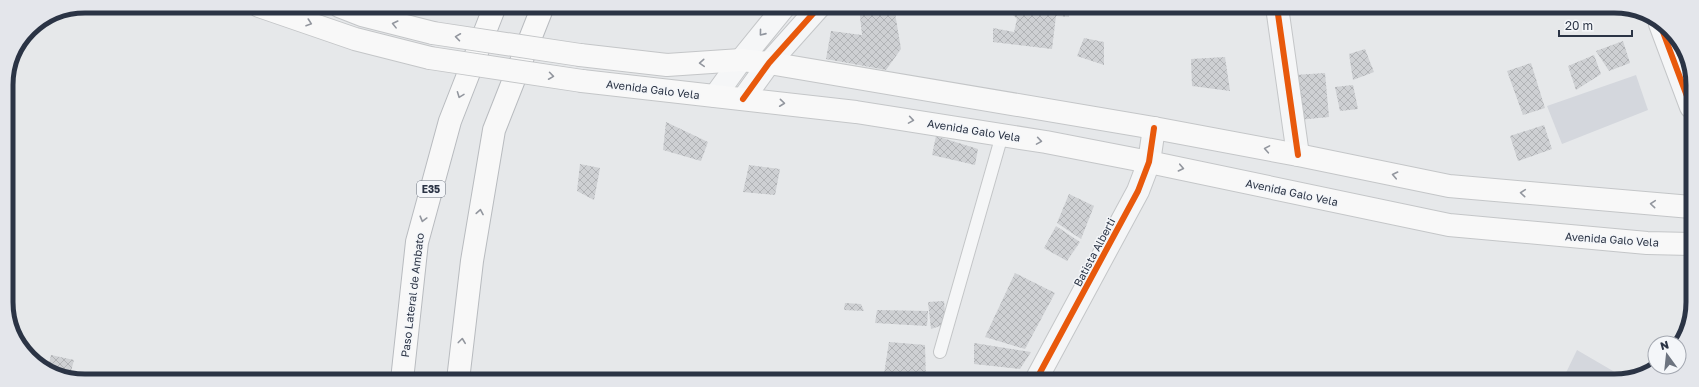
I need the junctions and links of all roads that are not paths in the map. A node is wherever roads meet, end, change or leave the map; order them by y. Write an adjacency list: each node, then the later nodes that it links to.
1 (279, 13): 12 (main road, Avenida Galo Vela, one-way to 12, bridge)
2 (357, 13): 9 (main road, one-way to 2, bridge)
3 (492, 13): 21 (main road, Paso Lateral de Ambato / E35, one-way to 21)
4 (540, 13): 22 (main road, one-way to 4)
5 (779, 13): 9 (street, one-way to 9)
6 (814, 13): 10 (street)
7 (1279, 13): 16 (street)
8 (1663, 32): 11 (street)
9 (741, 60): 10 (main road); 12 (street)
10 (769, 63): 13 (street); 14 (main road)
11 (1686, 94)
12 (715, 96): 13 (main road, Avenida Galo Vela)
13 (743, 99): 15 (main road, Avenida Galo Vela, one-way to 15)
14 (1154, 128): 16 (main road, one-way to 14); 17 (street, Batista Alberti)
15 (1002, 135): 17 (main road, Avenida Galo Vela, one-way to 17); 20 (lane)
16 (1298, 155): 18 (main road, one-way to 16)
17 (1149, 162): 19 (main road, Avenida Galo Vela, one-way to 19); 23 (street, Batista Alberti)
18 (1686, 206)
19 (1686, 244)
20 (940, 352)
21 (403, 374)
22 (459, 374)
23 (1039, 374)

